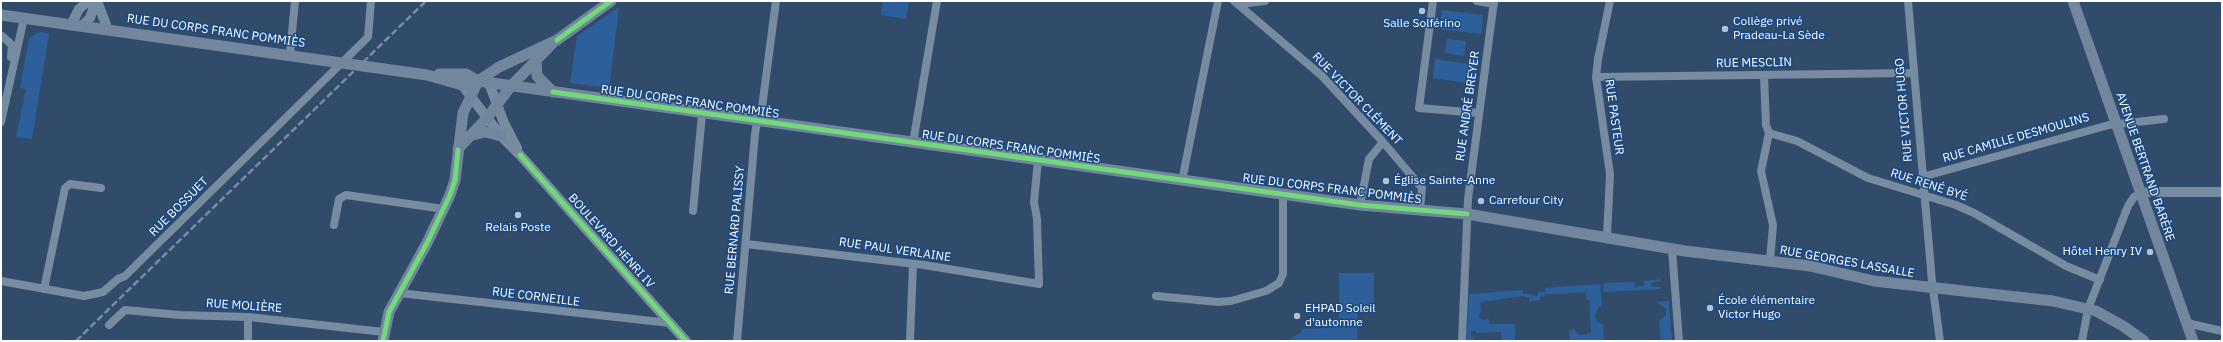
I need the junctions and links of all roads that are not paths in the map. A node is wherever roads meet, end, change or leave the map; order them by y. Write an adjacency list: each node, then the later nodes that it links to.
1 (88, 1): 19 (street)
2 (97, 1): 19 (street); 20 (street)
3 (295, 1): 24 (street)
4 (371, 1): 26 (street, RUE BOSSUET)
5 (611, 1): 22 (main road)
6 (776, 1): 42 (street, RUE BERNARD PALISSY)
7 (937, 1): 49 (street)
8 (1218, 1): 54 (street)
9 (1265, 1): 15 (street)
10 (1433, 1): 38 (street)
11 (1478, 1): 16 (street)
12 (1610, 1): 30 (street, RUE PASTEUR)
13 (1908, 1): 27 (street, RUE VICTOR HUGO)
14 (2073, 1): 44 (main road, AVENUE BERTRAND BARÈRE)
15 (1236, 2): 48 (street, RUE VICTOR CLÉMENT)
16 (1494, 2): 38 (street, RUE ANDRÉ BREYER)
17 (1, 15): 18 (main road, RUE DU CORPS FRANC POMMIÈS)
18 (24, 18): 19 (main road, RUE DU CORPS FRANC POMMIÈS); 23 (street)
19 (77, 25): 20 (main road, RUE DU CORPS FRANC POMMIÈS)
20 (108, 30): 24 (main road, RUE DU CORPS FRANC POMMIÈS)
21 (1, 36): 23 (street); 31 (street)
22 (557, 40): 25 (main road); 32 (main road)
23 (18, 43): 31 (street)
24 (290, 54): 26 (main road, RUE DU CORPS FRANC POMMIÈS)
25 (536, 61): 34 (main road); 35 (main road)
26 (343, 63): 28 (main road, RUE DU CORPS FRANC POMMIÈS); 73 (street, RUE BOSSUET)
27 (1913, 73): 29 (street, RUE MESCLIN); 53 (street, RUE VICTOR HUGO)
28 (427, 74): 32 (main road, RUE DU CORPS FRANC POMMIÈS); 33 (main road, RUE DU CORPS FRANC POMMIÈS)
29 (1764, 75): 30 (street, RUE MESCLIN); 45 (street)
30 (1596, 77): 66 (street, RUE PASTEUR)
31 (10, 82): 43 (street)
32 (483, 82): 33 (main road, RUE DU CORPS FRANC POMMIÈS); 34 (main road, RUE DU CORPS FRANC POMMIÈS); 36 (main road); 37 (street, BOULEVARD HENRI IV)
33 (462, 85): 36 (street, BOULEVARD HENRI IV)
34 (511, 86): 35 (main road, RUE DU CORPS FRANC POMMIÈS); 37 (main road)
35 (553, 92): 39 (main road, RUE DU CORPS FRANC POMMIÈS)
36 (470, 96): 40 (street, BOULEVARD HENRI IV); 50 (main road)
37 (497, 104): 40 (main road); 51 (street, BOULEVARD HENRI IV)
38 (1478, 113): 64 (street, RUE ANDRÉ BREYER)
39 (702, 114): 42 (main road, RUE DU CORPS FRANC POMMIÈS); 63 (street)
40 (486, 118): 46 (main road); 47 (street, BOULEVARD HENRI IV)
41 (2164, 119): 44 (street, RUE CAMILLE DESMOULINS)
42 (757, 121): 49 (main road, RUE DU CORPS FRANC POMMIÈS); 67 (street, RUE BERNARD PALISSY)
43 (1, 122)
44 (2117, 124): 53 (street, RUE CAMILLE DESMOULINS); 58 (main road, AVENUE BERTRAND BARÈRE)
45 (1769, 133): 59 (street, RUE RENÉ BYÉ); 69 (street)
46 (468, 136): 47 (main road); 50 (main road)
47 (501, 136): 51 (street, BOULEVARD HENRI IV)
48 (1383, 142): 60 (street); 62 (street, RUE VICTOR CLÉMENT)
49 (913, 143): 52 (main road, RUE DU CORPS FRANC POMMIÈS)
50 (458, 150): 61 (main road)
51 (520, 155): 80 (street, BOULEVARD HENRI IV)
52 (1038, 160): 54 (main road, RUE DU CORPS FRANC POMMIÈS); 70 (street, RUE PAUL VERLAINE)
53 (1922, 177): 59 (street, RUE VICTOR HUGO)
54 (1182, 181): 57 (main road, RUE DU CORPS FRANC POMMIÈS)
55 (101, 188): 73 (street)
56 (2222, 192): 58 (street)
57 (1283, 193): 60 (main road, RUE DU CORPS FRANC POMMIÈS); 76 (street)
58 (2140, 194): 71 (street); 79 (main road, AVENUE BERTRAND BARÈRE)
59 (1924, 196): 71 (street, RUE RENÉ BYÉ); 74 (street, RUE VICTOR HUGO)
60 (1360, 205): 62 (main road, RUE DU CORPS FRANC POMMIÈS)
61 (444, 209): 65 (street); 75 (main road)
62 (1420, 210): 64 (main road, RUE DU CORPS FRANC POMMIÈS)
63 (694, 211)
64 (1467, 214): 66 (main road, RUE GEORGES LASSALLE); 88 (street, RUE ANDRÉ BREYER)
65 (334, 225)
66 (1607, 236): 68 (main road, RUE GEORGES LASSALLE)
67 (746, 244): 70 (street, RUE PAUL VERLAINE); 86 (street, RUE BERNARD PALISSY)
68 (1672, 248): 69 (main road, RUE GEORGES LASSALLE); 89 (street)
69 (1770, 261): 74 (main road, RUE GEORGES LASSALLE)
70 (913, 264): 87 (street)
71 (2100, 280): 77 (street)
72 (1, 281): 73 (street, RUE BOSSUET)
73 (44, 289)
74 (1934, 289): 77 (main road, RUE GEORGES LASSALLE); 90 (street, RUE VICTOR HUGO)
75 (399, 293): 80 (street, RUE CORNEILLE); 83 (main road)
76 (1156, 296)
77 (2088, 308): 91 (street); 92 (main road, RUE GEORGES LASSALLE)
78 (248, 317): 81 (street, RUE MOLIÈRE); 83 (street, RUE MOLIÈRE); 84 (street)
79 (2186, 320): 82 (street); 93 (main road, AVENUE BERTRAND BARÈRE)
80 (670, 323): 85 (street, BOULEVARD HENRI IV)
81 (109, 325)
82 (2222, 332)
83 (383, 336)
84 (248, 341)
85 (686, 341)
86 (737, 341)
87 (910, 341)
88 (1462, 341)
89 (1679, 341)
90 (1940, 341)
91 (2082, 341)
92 (2144, 341)
93 (2193, 341)

